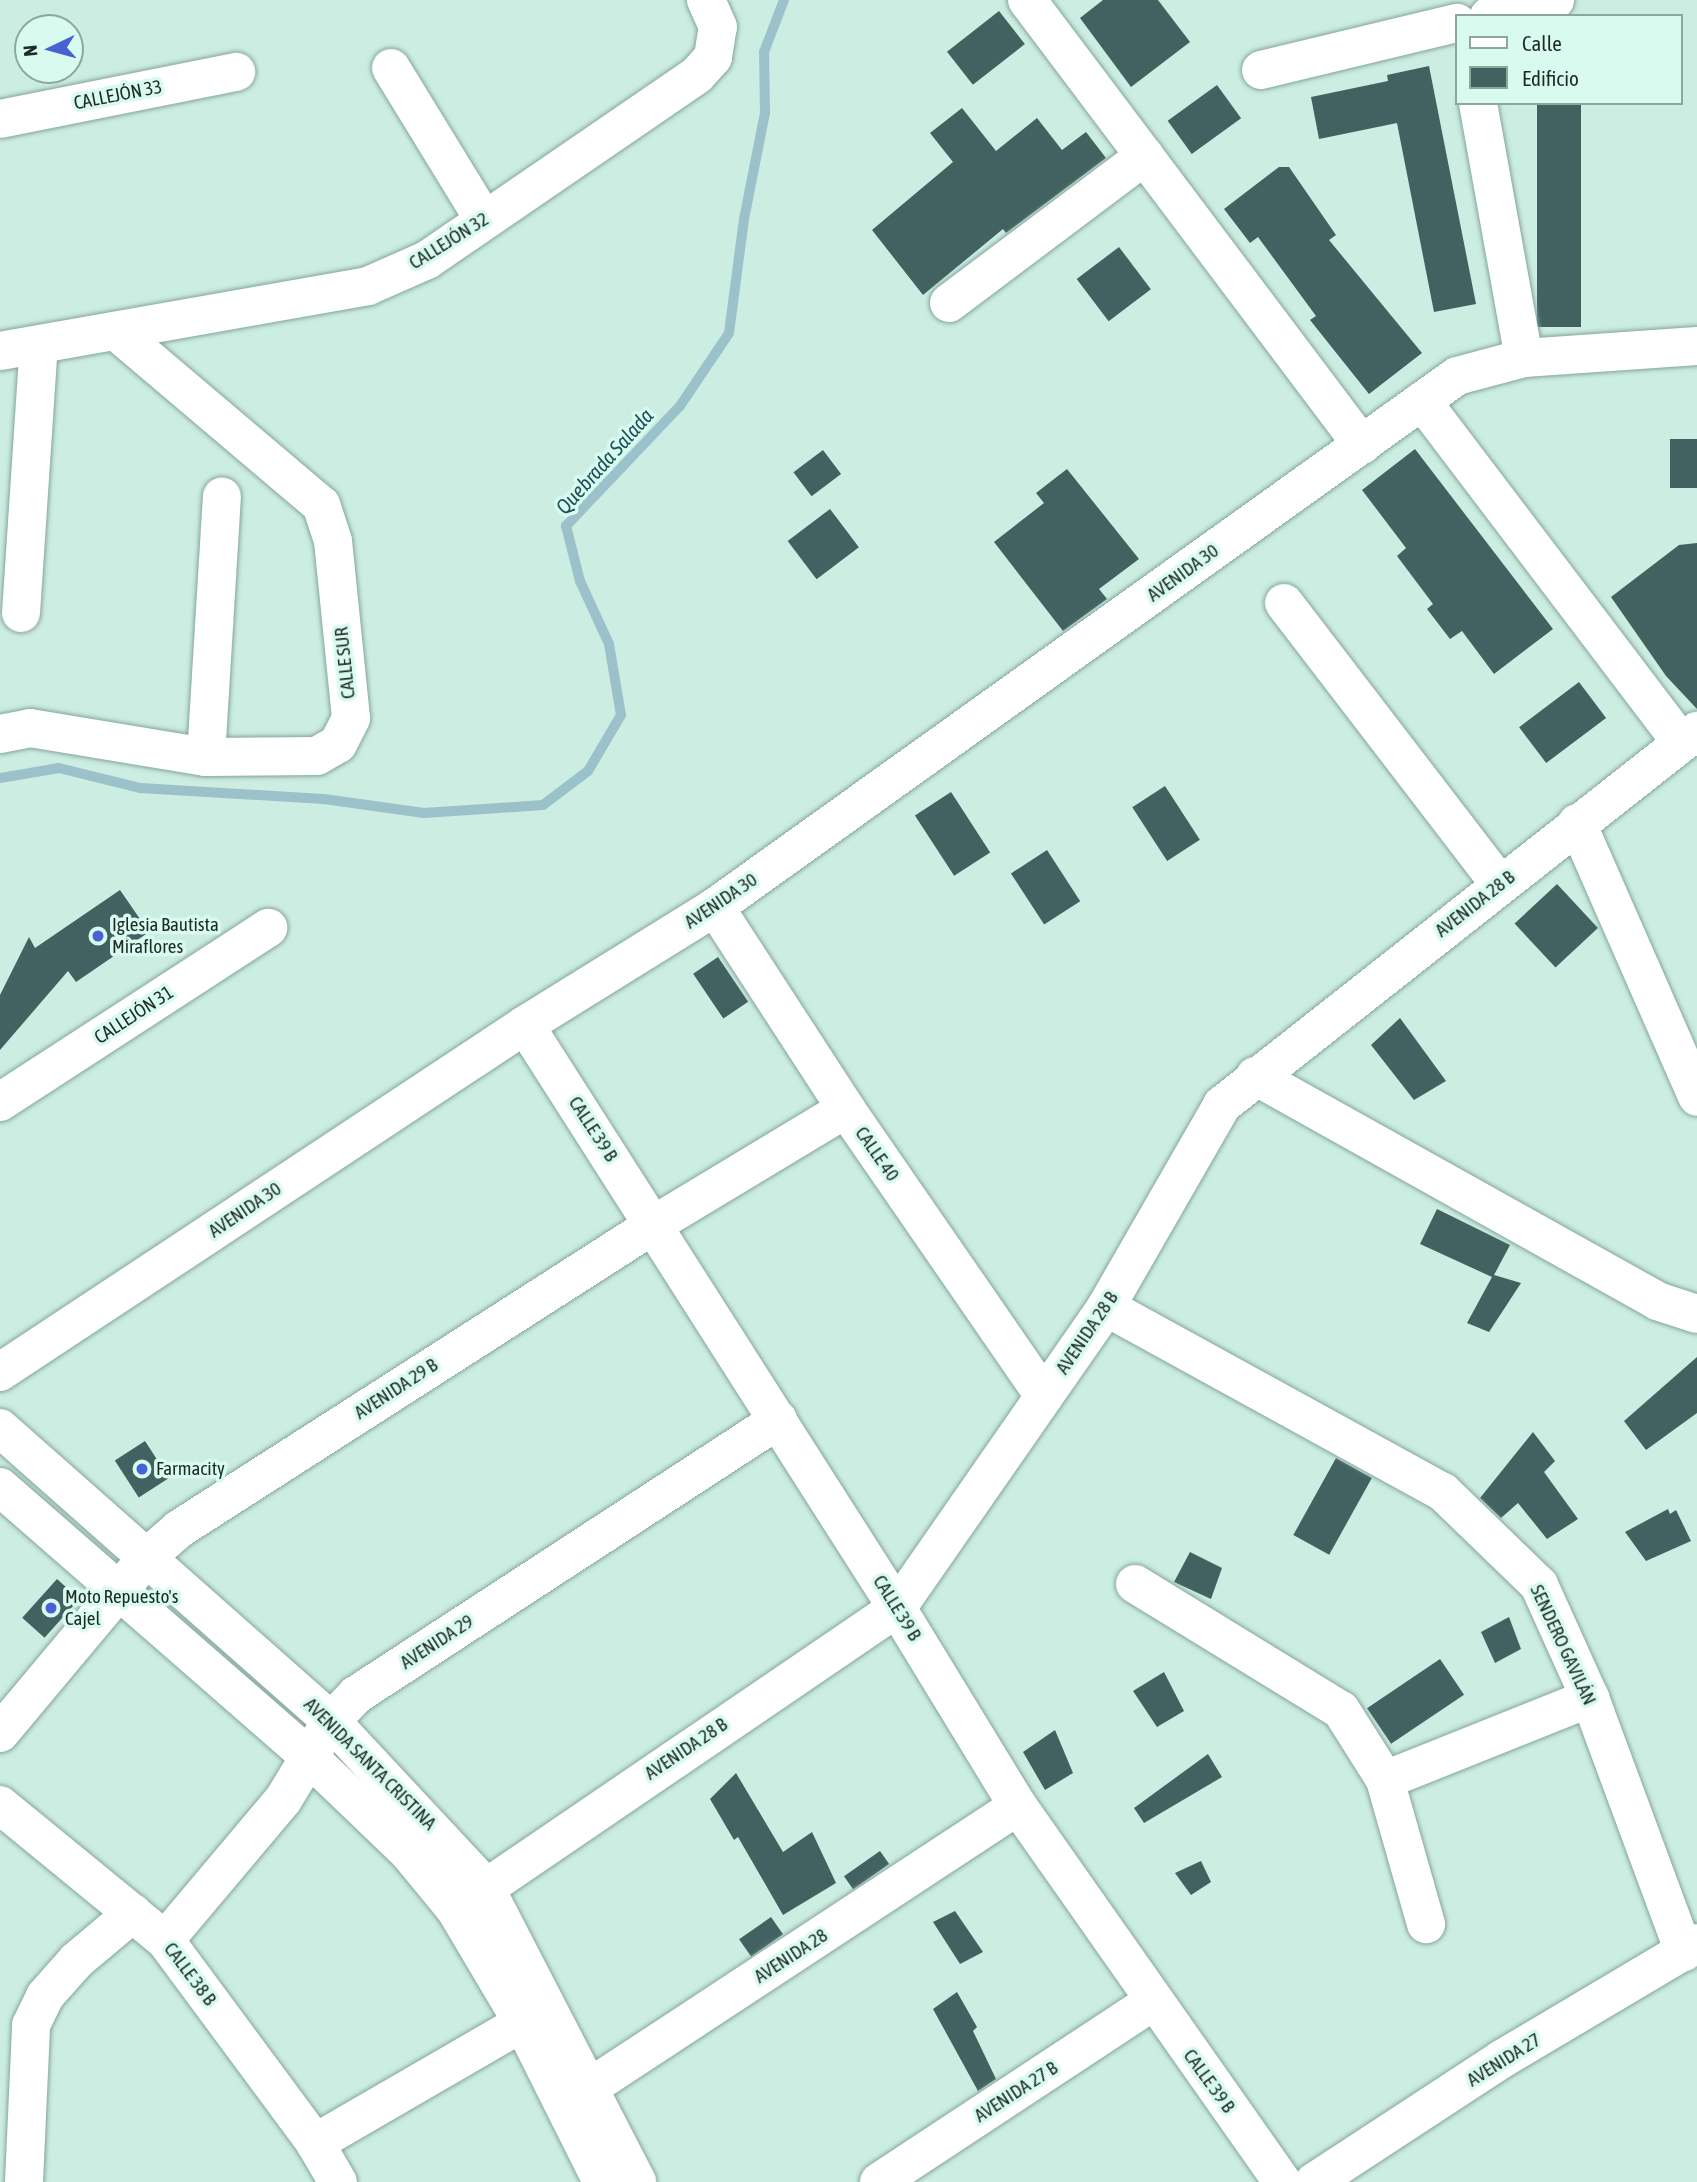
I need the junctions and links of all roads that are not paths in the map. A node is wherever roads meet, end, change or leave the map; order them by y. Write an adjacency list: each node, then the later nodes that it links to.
1 (706, 0): 12 (street, CALLEJÓN 32)
2 (1027, 0): 11 (street)
3 (1555, 0): 4 (street)
4 (1497, 14)
5 (1456, 23): 7 (street)
6 (391, 68): 12 (street)
7 (1261, 71)
8 (236, 72): 10 (street, CALLEJÓN 33)
9 (1478, 105): 18 (street)
10 (0, 119)
11 (1145, 156): 13 (street); 20 (street)
12 (484, 220): 14 (street, CALLEJÓN 32)
13 (948, 303)
14 (116, 331): 15 (street, CALLEJÓN 32); 26 (street, CALLE SUR)
15 (39, 345): 17 (street, CALLEJÓN 32); 23 (street)
16 (1697, 346): 18 (street, AVENIDA 30)
17 (0, 351)
18 (1524, 358): 19 (street, AVENIDA 30)
19 (1422, 401): 20 (street, AVENIDA 30); 25 (street)
20 (1362, 445): 29 (street, AVENIDA 30)
21 (222, 496): 26 (street)
22 (1284, 604): 28 (street)
23 (21, 613)
24 (0, 734): 26 (street, CALLE SUR)
25 (1689, 736): 27 (street, AVENIDA 28 B)
26 (206, 757)
27 (1577, 823): 28 (street, AVENIDA 28 B); 33 (street)
28 (1500, 884): 32 (street, AVENIDA 28 B)
29 (715, 907): 31 (street, AVENIDA 30); 35 (street, CALLE 40)
30 (268, 928): 34 (street, CALLEJÓN 31)
31 (525, 1025): 36 (street, CALLE 39 B); 39 (street, AVENIDA 30)
32 (1255, 1076): 37 (street, AVENIDA 28 B); 38 (street)
33 (1697, 1097)
34 (0, 1102)
35 (846, 1109): 36 (street, AVENIDA 29 B); 40 (street, CALLE 40)
36 (654, 1224): 41 (street, CALLE 39 B); 44 (street, AVENIDA 29 B)
37 (1106, 1307): 40 (street, AVENIDA 28 B); 48 (street, SENDERO GAVILÁN)
38 (1697, 1314)
39 (0, 1372)
40 (1044, 1396): 47 (street, AVENIDA 28 B)
41 (778, 1420): 47 (street, CALLE 39 B); 49 (street, AVENIDA 29)
42 (0, 1428): 44 (street, AVENIDA SANTA CRISTINA)
43 (0, 1487): 46 (street, AVENIDA SANTA CRISTINA)
44 (147, 1557): 46 (street, AVENIDA 29 B); 49 (street, AVENIDA SANTA CRISTINA)
45 (1135, 1584): 52 (street)
46 (119, 1592): 50 (street, AVENIDA 29 B); 51 (street, AVENIDA SANTA CRISTINA)
47 (897, 1608): 54 (street, CALLE 39 B); 55 (street, AVENIDA 28 B)
48 (1590, 1698): 52 (street); 60 (street, SENDERO GAVILÁN)
49 (331, 1721): 51 (street, AVENIDA 29); 55 (street, AVENIDA SANTA CRISTINA)
50 (0, 1733)
51 (308, 1756): 56 (street, AVENIDA SANTA CRISTINA); 59 (street, AVENIDA 29)
52 (1385, 1780): 58 (street)
53 (0, 1805): 57 (street, CALLE 38 B)
54 (1018, 1806): 61 (street, CALLE 39 B); 63 (street, AVENIDA 28)
55 (484, 1885): 56 (street, AVENIDA 28 B); 62 (street, AVENIDA SANTA CRISTINA)
56 (455, 1909): 62 (street, AVENIDA SANTA CRISTINA)
57 (133, 1913): 59 (street, CALLE 38 B); 65 (street)
58 (1426, 1924)
59 (165, 1940): 64 (street, CALLE 38 B)
60 (1691, 1948): 71 (street, AVENIDA 27)
61 (1152, 2001): 69 (street, AVENIDA 27 B); 70 (street, CALLE 39 B)
62 (535, 2015): 63 (street, AVENIDA SANTA CRISTINA); 64 (street)
63 (577, 2096): 67 (street, AVENIDA SANTA CRISTINA); 68 (street, AVENIDA SANTA CRISTINA)
64 (315, 2143): 66 (street, CALLE 38 B)
65 (24, 2182)
66 (338, 2182)
67 (602, 2182)
68 (637, 2182)
69 (879, 2182)
70 (1282, 2182)
71 (1314, 2182)

